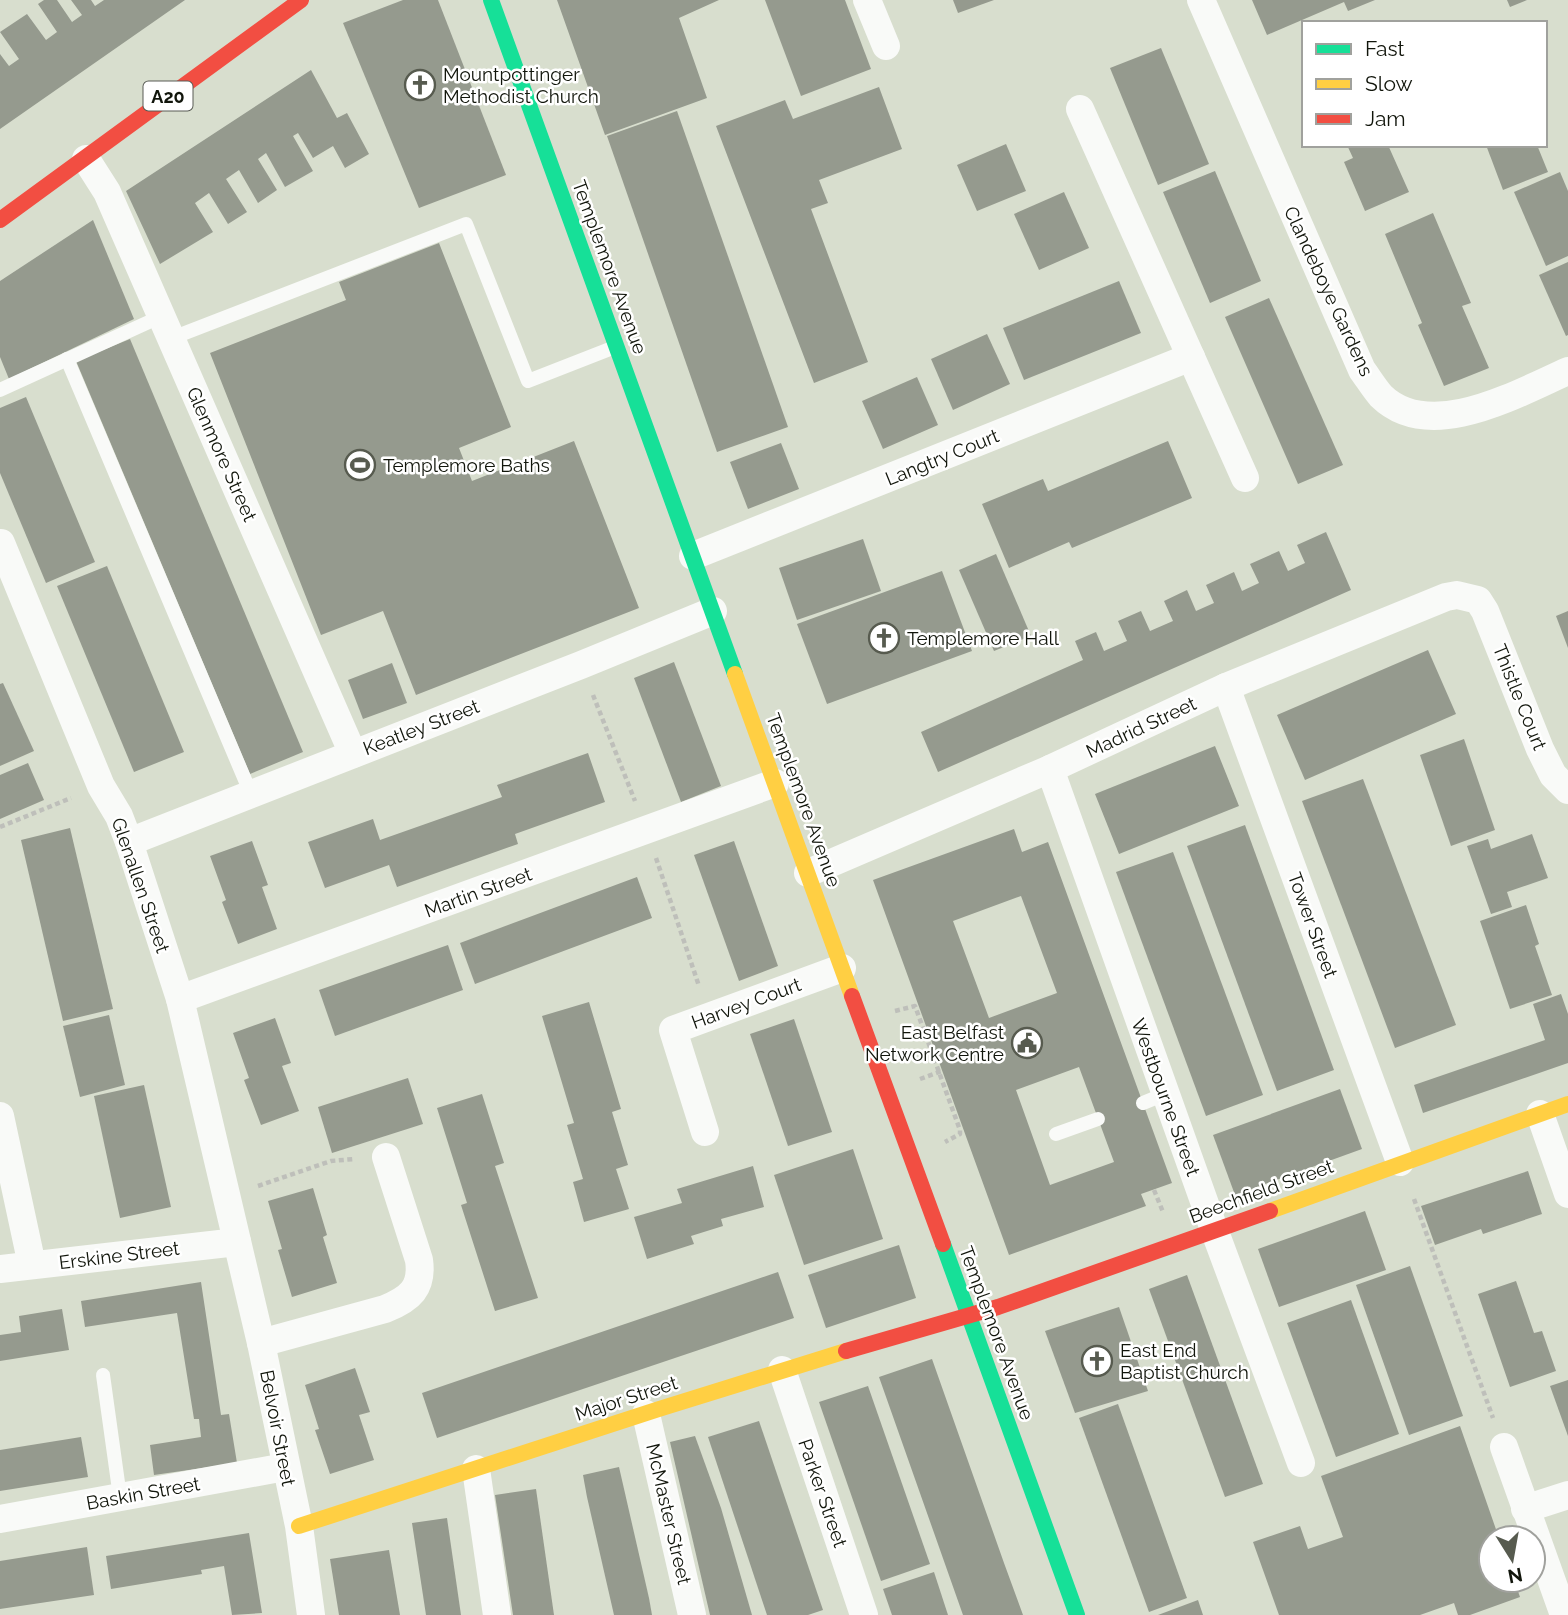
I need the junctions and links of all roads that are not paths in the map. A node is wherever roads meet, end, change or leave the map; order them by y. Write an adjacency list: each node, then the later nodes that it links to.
1 (301, 0): 7 (street, A20)
2 (491, 0): 10 (street, Templemore Avenue)
3 (867, 0): 5 (street)
4 (1201, 0): 13 (street, Clandeboye Gardens)
5 (886, 46)
6 (1080, 109): 11 (street)
7 (86, 159): 8 (street, A20); 9 (street, Glenmore Street)
8 (0, 220)
9 (167, 327): 10 (lane); 12 (lane); 21 (street, Glenmore Street)
10 (617, 347): 17 (street, Templemore Avenue)
11 (1191, 357): 15 (street); 17 (street, Langtry Court)
12 (67, 359): 14 (lane); 25 (lane)
13 (1568, 371)
14 (0, 390)
15 (1245, 478)
16 (1, 543): 26 (street, Glenallen Street)
17 (692, 556): 19 (street, Templemore Avenue)
18 (1478, 600): 20 (street, Madrid Street); 24 (street, Thistle Court)
19 (713, 611): 21 (street, Keatley Street); 23 (street, Templemore Avenue)
20 (1226, 687): 22 (street, Madrid Street); 37 (street, Tower Street)
21 (353, 754): 25 (street, Keatley Street)
22 (1050, 769): 27 (street, Madrid Street); 39 (street, Westbourne Street)
23 (775, 783): 27 (street, Templemore Avenue); 29 (street, Martin Street)
24 (1568, 790)
25 (251, 794): 26 (street, Keatley Street)
26 (129, 842): 29 (street, Glenallen Street)
27 (808, 873): 28 (street, Templemore Avenue)
28 (842, 968): 34 (street, Harvey Court); 43 (street, Templemore Avenue)
29 (180, 999): 40 (street, Glenallen Street)
30 (1568, 1104): 31 (street, Beechfield Street)
31 (1540, 1114): 37 (street, Beechfield Street); 38 (street)
32 (0, 1116): 41 (street)
33 (1098, 1119): 35 (lane)
34 (705, 1132)
35 (1056, 1133)
36 (386, 1157): 44 (street)
37 (1400, 1162): 39 (street, Beechfield Street)
38 (1568, 1194)
39 (1215, 1232): 43 (street, Beechfield Street); 49 (street, Westbourne Street)
40 (237, 1242): 41 (street, Erskine Street); 44 (street, Belvoir Street)
41 (32, 1265): 42 (street, Erskine Street)
42 (0, 1269)
43 (968, 1316): 45 (street, Major Street); 61 (street, Templemore Avenue)
44 (261, 1343): 50 (street, Belvoir Street)
45 (782, 1370): 47 (street, Major Street); 60 (street, Parker Street)
46 (103, 1375): 53 (lane)
47 (646, 1414): 51 (street, Major Street); 59 (street, McMaster Street)
48 (1504, 1447): 54 (street)
49 (1301, 1463)
50 (285, 1466): 53 (street, Baskin Street); 56 (street, Belvoir Street)
51 (476, 1469): 56 (street, Major Street); 58 (street)
52 (1568, 1495): 54 (street)
53 (120, 1497): 55 (street, Baskin Street)
54 (1525, 1509): 62 (street)
55 (0, 1519)
56 (299, 1526): 57 (street, Belvoir Street)
57 (311, 1615)
58 (497, 1615)
59 (692, 1615)
60 (864, 1615)
61 (1077, 1615)
62 (1564, 1615)

